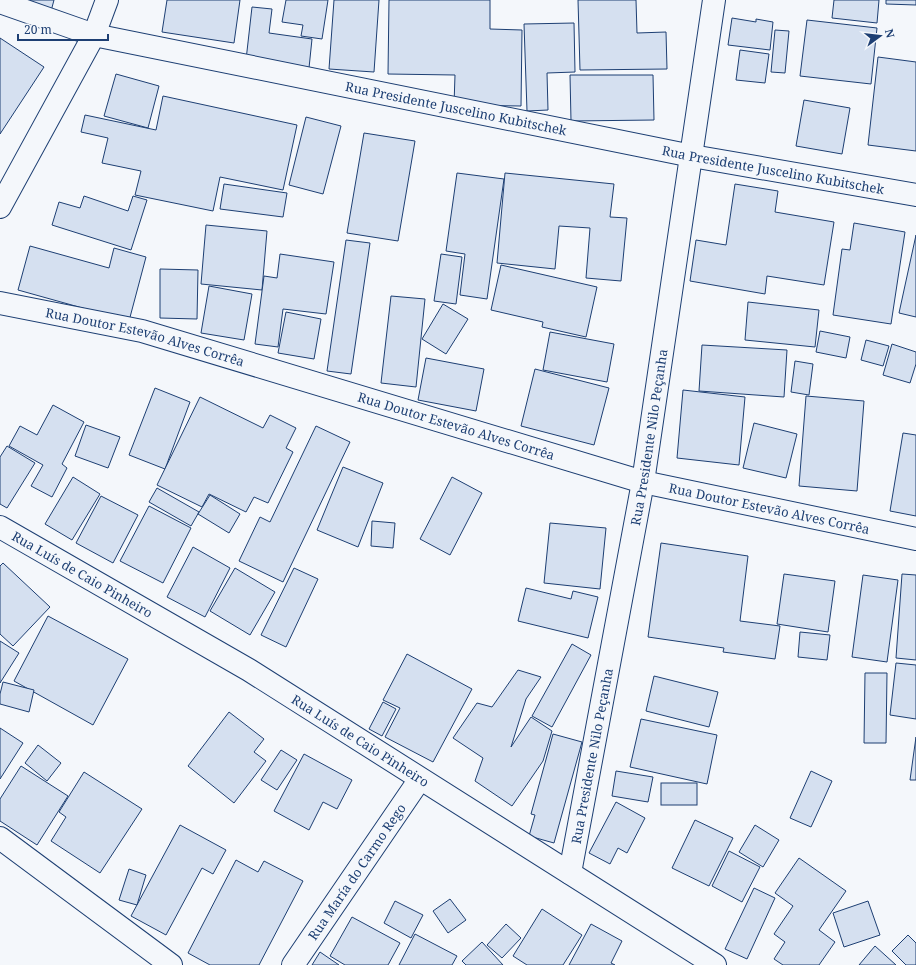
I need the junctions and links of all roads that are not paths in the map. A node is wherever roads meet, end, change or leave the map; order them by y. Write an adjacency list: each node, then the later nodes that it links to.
1 (107, 0): 4 (street)
2 (714, 0): 5 (street, Rua Presidente Nilo Peçanha)
3 (0, 2): 4 (street, Rua Presidente Juscelino Kubitschek)
4 (94, 35): 5 (street, Rua Presidente Juscelino Kubitschek); 7 (street)
5 (692, 156): 6 (street, Rua Presidente Juscelino Kubitschek); 9 (street, Rua Presidente Nilo Peçanha)
6 (916, 195)
7 (0, 207)
8 (0, 303): 9 (street, Rua Doutor Estevão Alves Corrêa)
9 (643, 482): 11 (street, Rua Doutor Estevão Alves Corrêa); 14 (street, Rua Presidente Nilo Peçanha)
10 (0, 527): 12 (street, Rua Luís de Caio Pinheiro)
11 (916, 539)
12 (420, 779): 14 (street, Rua Luís de Caio Pinheiro); 16 (street, Rua María do Carmo Rego)
13 (0, 838): 15 (street)
14 (570, 873): 17 (street, Rua Luís de Caio Pinheiro)
15 (171, 965)
16 (293, 965)
17 (715, 965)

